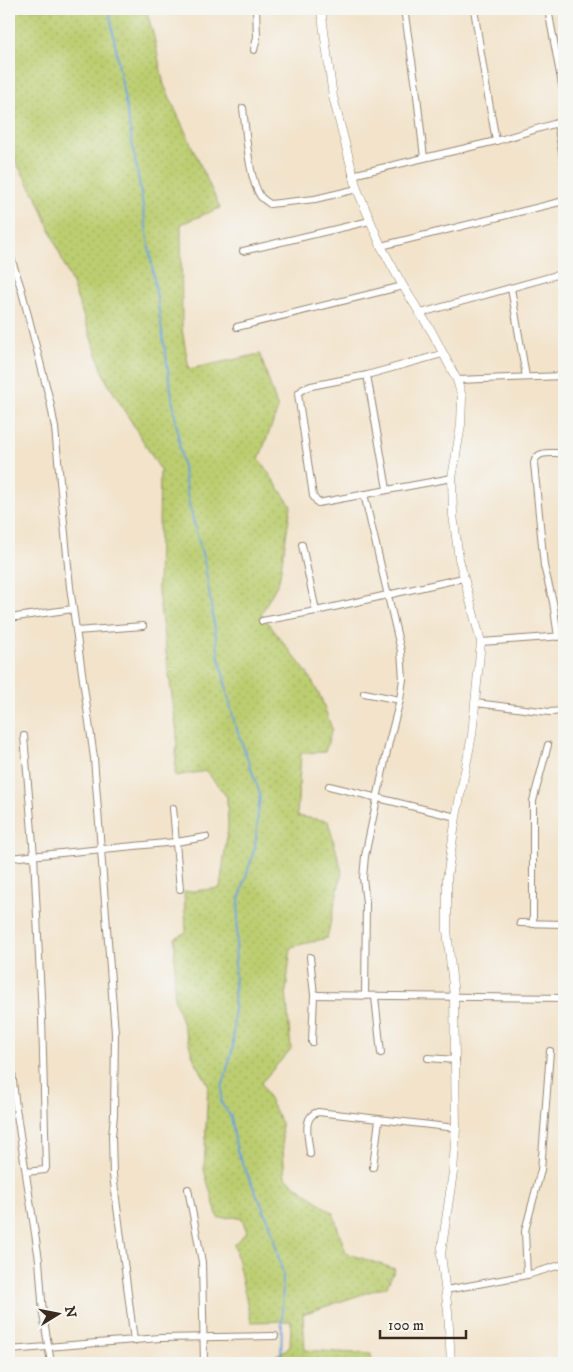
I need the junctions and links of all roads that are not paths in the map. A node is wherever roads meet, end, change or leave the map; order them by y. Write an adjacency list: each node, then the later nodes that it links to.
1 (256, 9): 6 (street)
2 (322, 9): 13 (street)
3 (404, 9): 11 (street)
4 (474, 9): 10 (street)
5 (548, 9): 7 (street)
6 (254, 50)
7 (564, 96)
8 (243, 108): 14 (street)
9 (561, 122): 10 (street); 12 (street)
10 (496, 141): 11 (street)
11 (424, 158): 13 (street)
12 (564, 164)
13 (352, 175): 14 (street)
14 (357, 189): 16 (street)
15 (564, 201): 17 (street)
16 (370, 221): 17 (street); 18 (street)
17 (382, 246): 21 (street)
18 (242, 251)
19 (9, 252): 37 (street)
20 (564, 273): 22 (street)
21 (403, 286): 23 (street); 24 (street)
22 (511, 288): 23 (street); 28 (street)
23 (421, 314): 25 (street)
24 (237, 327)
25 (442, 354): 26 (street); 29 (street)
26 (367, 375): 32 (street); 33 (street)
27 (564, 376): 28 (street)
28 (526, 377): 29 (street)
29 (456, 380): 31 (street)
30 (564, 453): 43 (street)
31 (452, 478): 32 (street); 35 (street)
32 (387, 489): 33 (street)
33 (364, 494): 36 (street)
34 (302, 545): 38 (street)
35 (463, 578): 36 (street); 44 (street)
36 (388, 596): 38 (street); 46 (street)
37 (73, 609): 39 (street); 42 (street)
38 (316, 611): 40 (street)
39 (9, 618)
40 (262, 620)
41 (143, 626): 42 (street)
42 (76, 632): 57 (street)
43 (561, 636): 44 (street)
44 (481, 642): 47 (street)
45 (364, 693): 46 (street)
46 (400, 700): 52 (street)
47 (476, 703): 48 (street); 54 (street)
48 (564, 712)
49 (24, 736): 58 (street)
50 (548, 745): 62 (street)
51 (329, 786): 52 (street)
52 (378, 797): 54 (street); 66 (street)
53 (173, 808): 56 (street)
54 (456, 817): 67 (street)
55 (206, 837): 56 (street)
56 (176, 842): 57 (street); 60 (street)
57 (101, 849): 58 (street); 87 (street)
58 (34, 856): 59 (street); 80 (street)
59 (9, 858)
60 (180, 889)
61 (520, 923): 62 (street)
62 (534, 924): 63 (street)
63 (564, 924)
64 (310, 957): 65 (street)
65 (314, 995): 66 (street); 70 (street)
66 (365, 996): 68 (street)
67 (454, 996): 68 (street); 69 (street); 75 (street)
68 (375, 997): 73 (street)
69 (564, 998)
70 (312, 1042)
71 (9, 1046): 80 (street)
72 (550, 1051): 83 (street)
73 (380, 1053)
74 (428, 1058): 75 (street)
75 (456, 1060): 77 (street)
76 (379, 1120): 77 (street); 78 (street); 79 (street)
77 (456, 1128): 84 (street)
78 (310, 1154)
79 (373, 1167)
80 (26, 1172): 88 (street)
81 (188, 1189): 86 (street)
82 (564, 1264): 83 (street)
83 (527, 1275): 84 (street)
84 (446, 1290): 92 (street)
85 (275, 1336): 86 (street)
86 (204, 1337): 87 (street); 91 (street)
87 (134, 1342): 88 (street)
88 (48, 1347): 89 (street); 90 (street)
89 (9, 1350)
90 (51, 1363)
91 (204, 1363)
92 (452, 1363)

